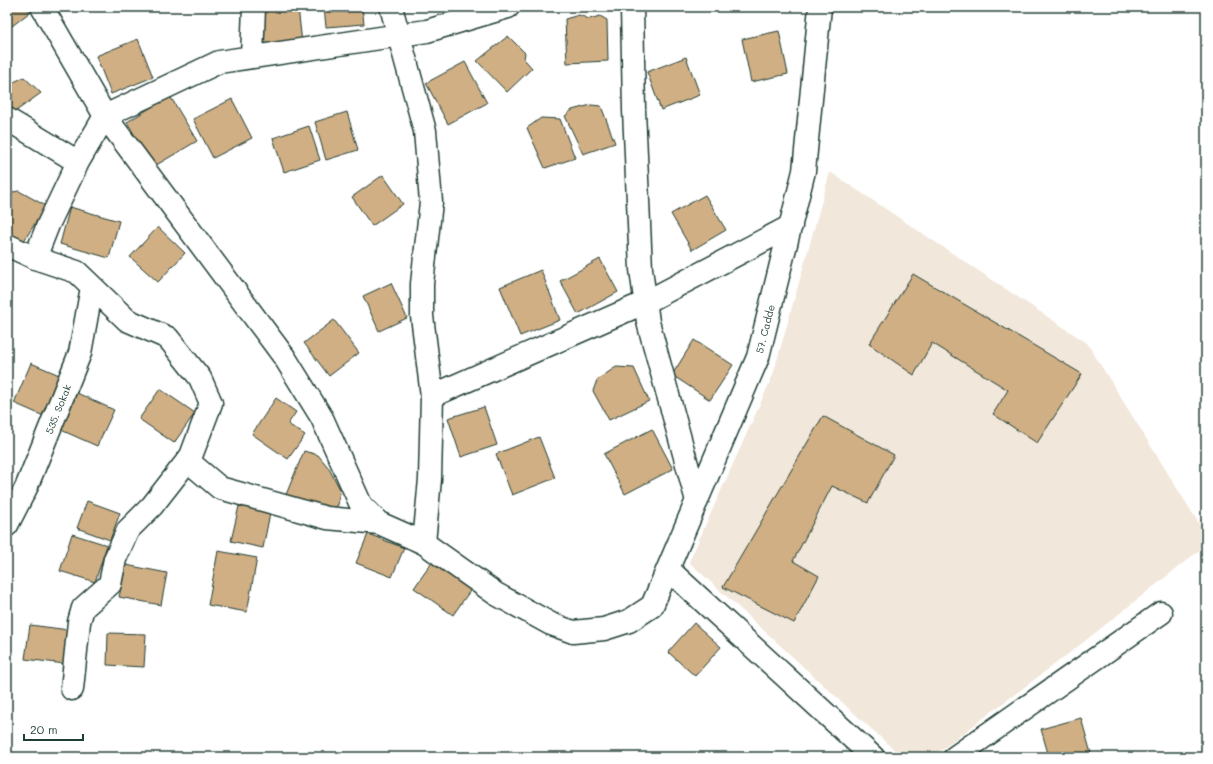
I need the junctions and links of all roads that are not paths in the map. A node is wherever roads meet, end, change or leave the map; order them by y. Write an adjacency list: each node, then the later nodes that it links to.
1 (42, 7): 9 (street)
2 (254, 7): 8 (street)
3 (391, 7): 7 (street)
4 (508, 7): 7 (street)
5 (632, 7): 16 (street)
6 (820, 7): 12 (street, 57. Cadde)
7 (399, 35): 8 (street); 17 (street)
8 (252, 57): 9 (street)
9 (105, 116): 11 (street); 20 (street)
10 (7, 119): 11 (street)
11 (78, 162): 14 (street)
12 (791, 226): 16 (street); 19 (street, 57. Cadde)
13 (7, 245): 14 (street)
14 (35, 258): 15 (street)
15 (92, 287): 18 (street); 21 (street, 535. Sokak)
16 (646, 302): 17 (street); 19 (street)
17 (432, 396): 22 (street)
18 (188, 461): 20 (street); 25 (street)
19 (697, 501): 23 (street, 57. Cadde)
20 (379, 523): 22 (street, 57. Cadde)
21 (7, 525)
22 (424, 543): 23 (street, 57. Cadde)
23 (668, 569): 26 (street)
24 (1161, 613): 27 (street)
25 (72, 689)
26 (873, 757)
27 (955, 757)

